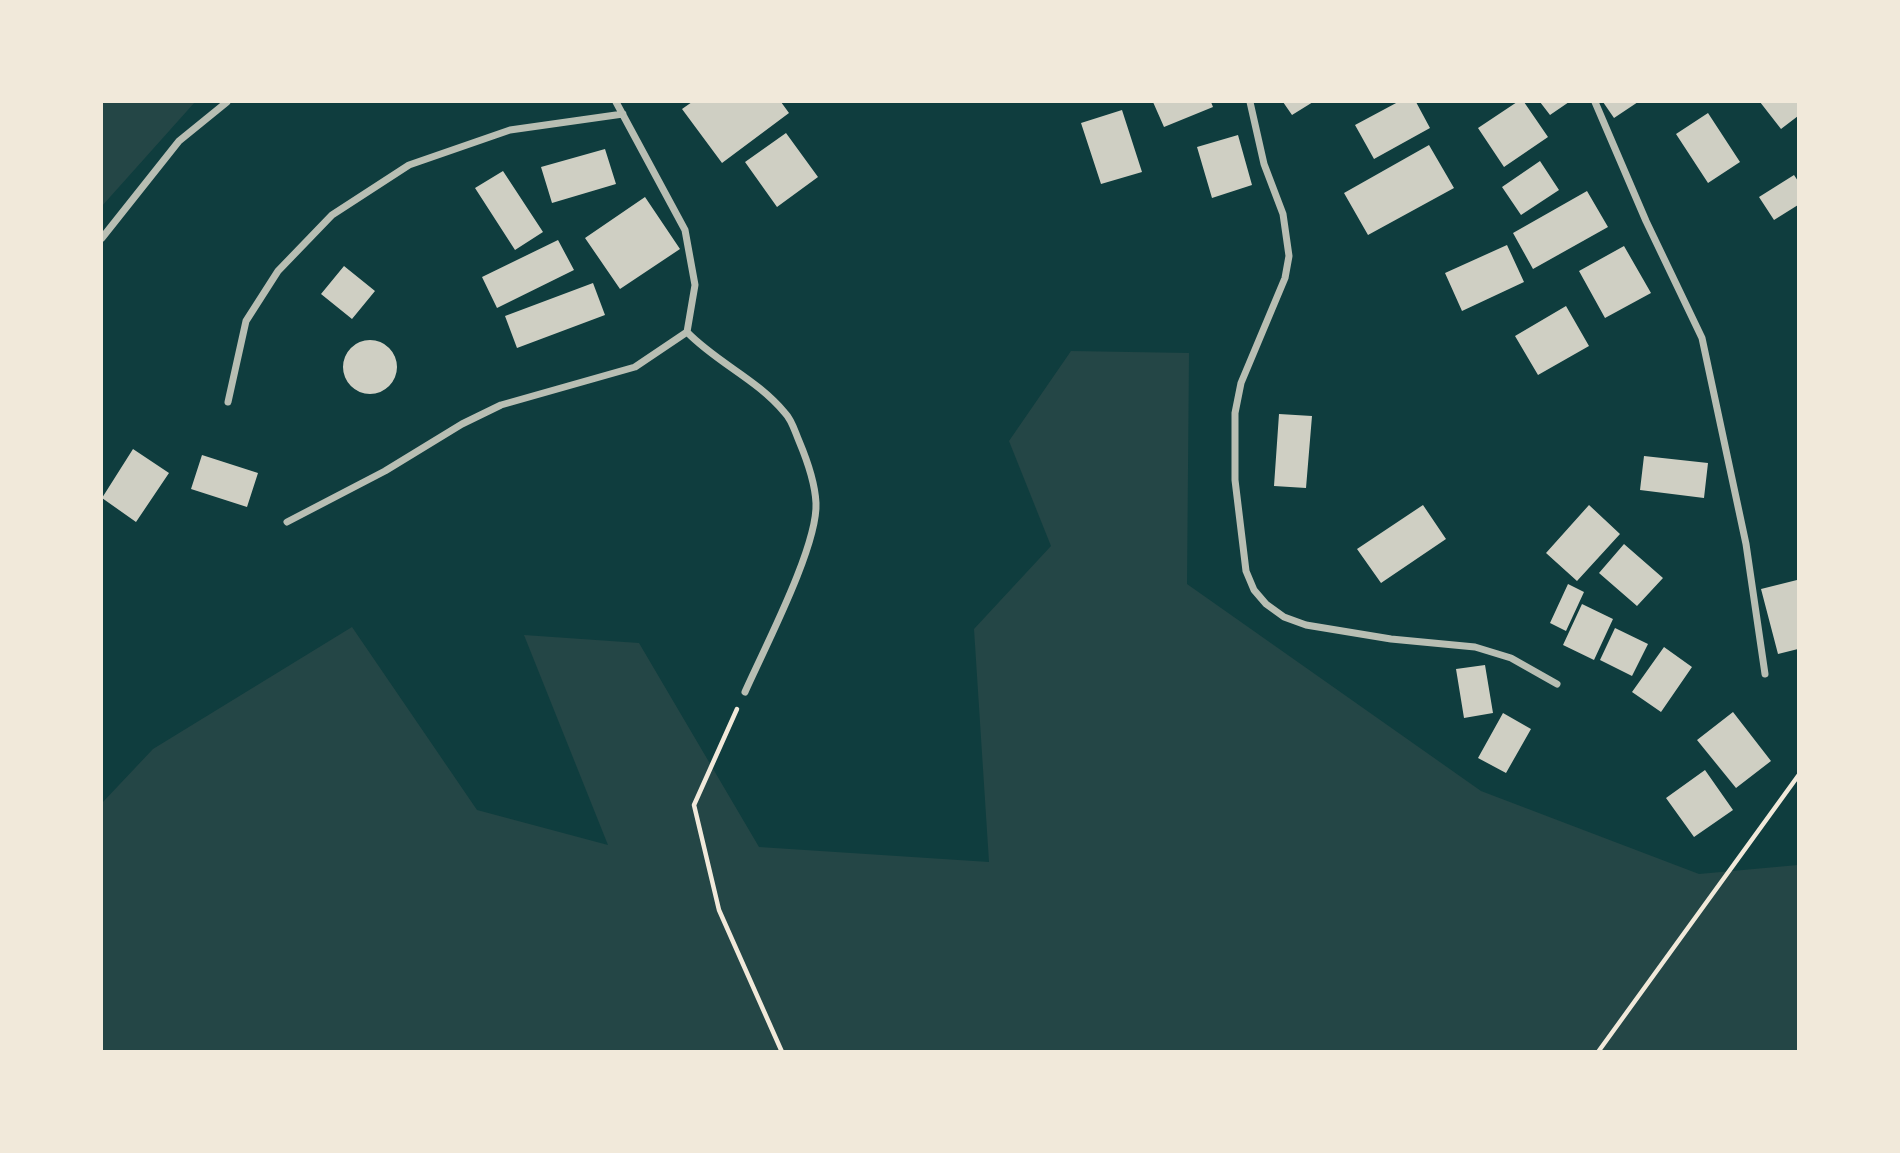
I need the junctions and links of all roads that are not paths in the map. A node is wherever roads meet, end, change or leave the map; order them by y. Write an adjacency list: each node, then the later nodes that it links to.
1 (227, 102): 6 (street)
2 (616, 102): 5 (street)
3 (1250, 102): 11 (street)
4 (1595, 102): 10 (street)
5 (623, 114): 7 (street); 8 (street)
6 (102, 238)
7 (687, 332): 9 (street); 12 (street)
8 (229, 402)
9 (286, 522)
10 (1765, 674)
11 (1557, 684)
12 (745, 692)

